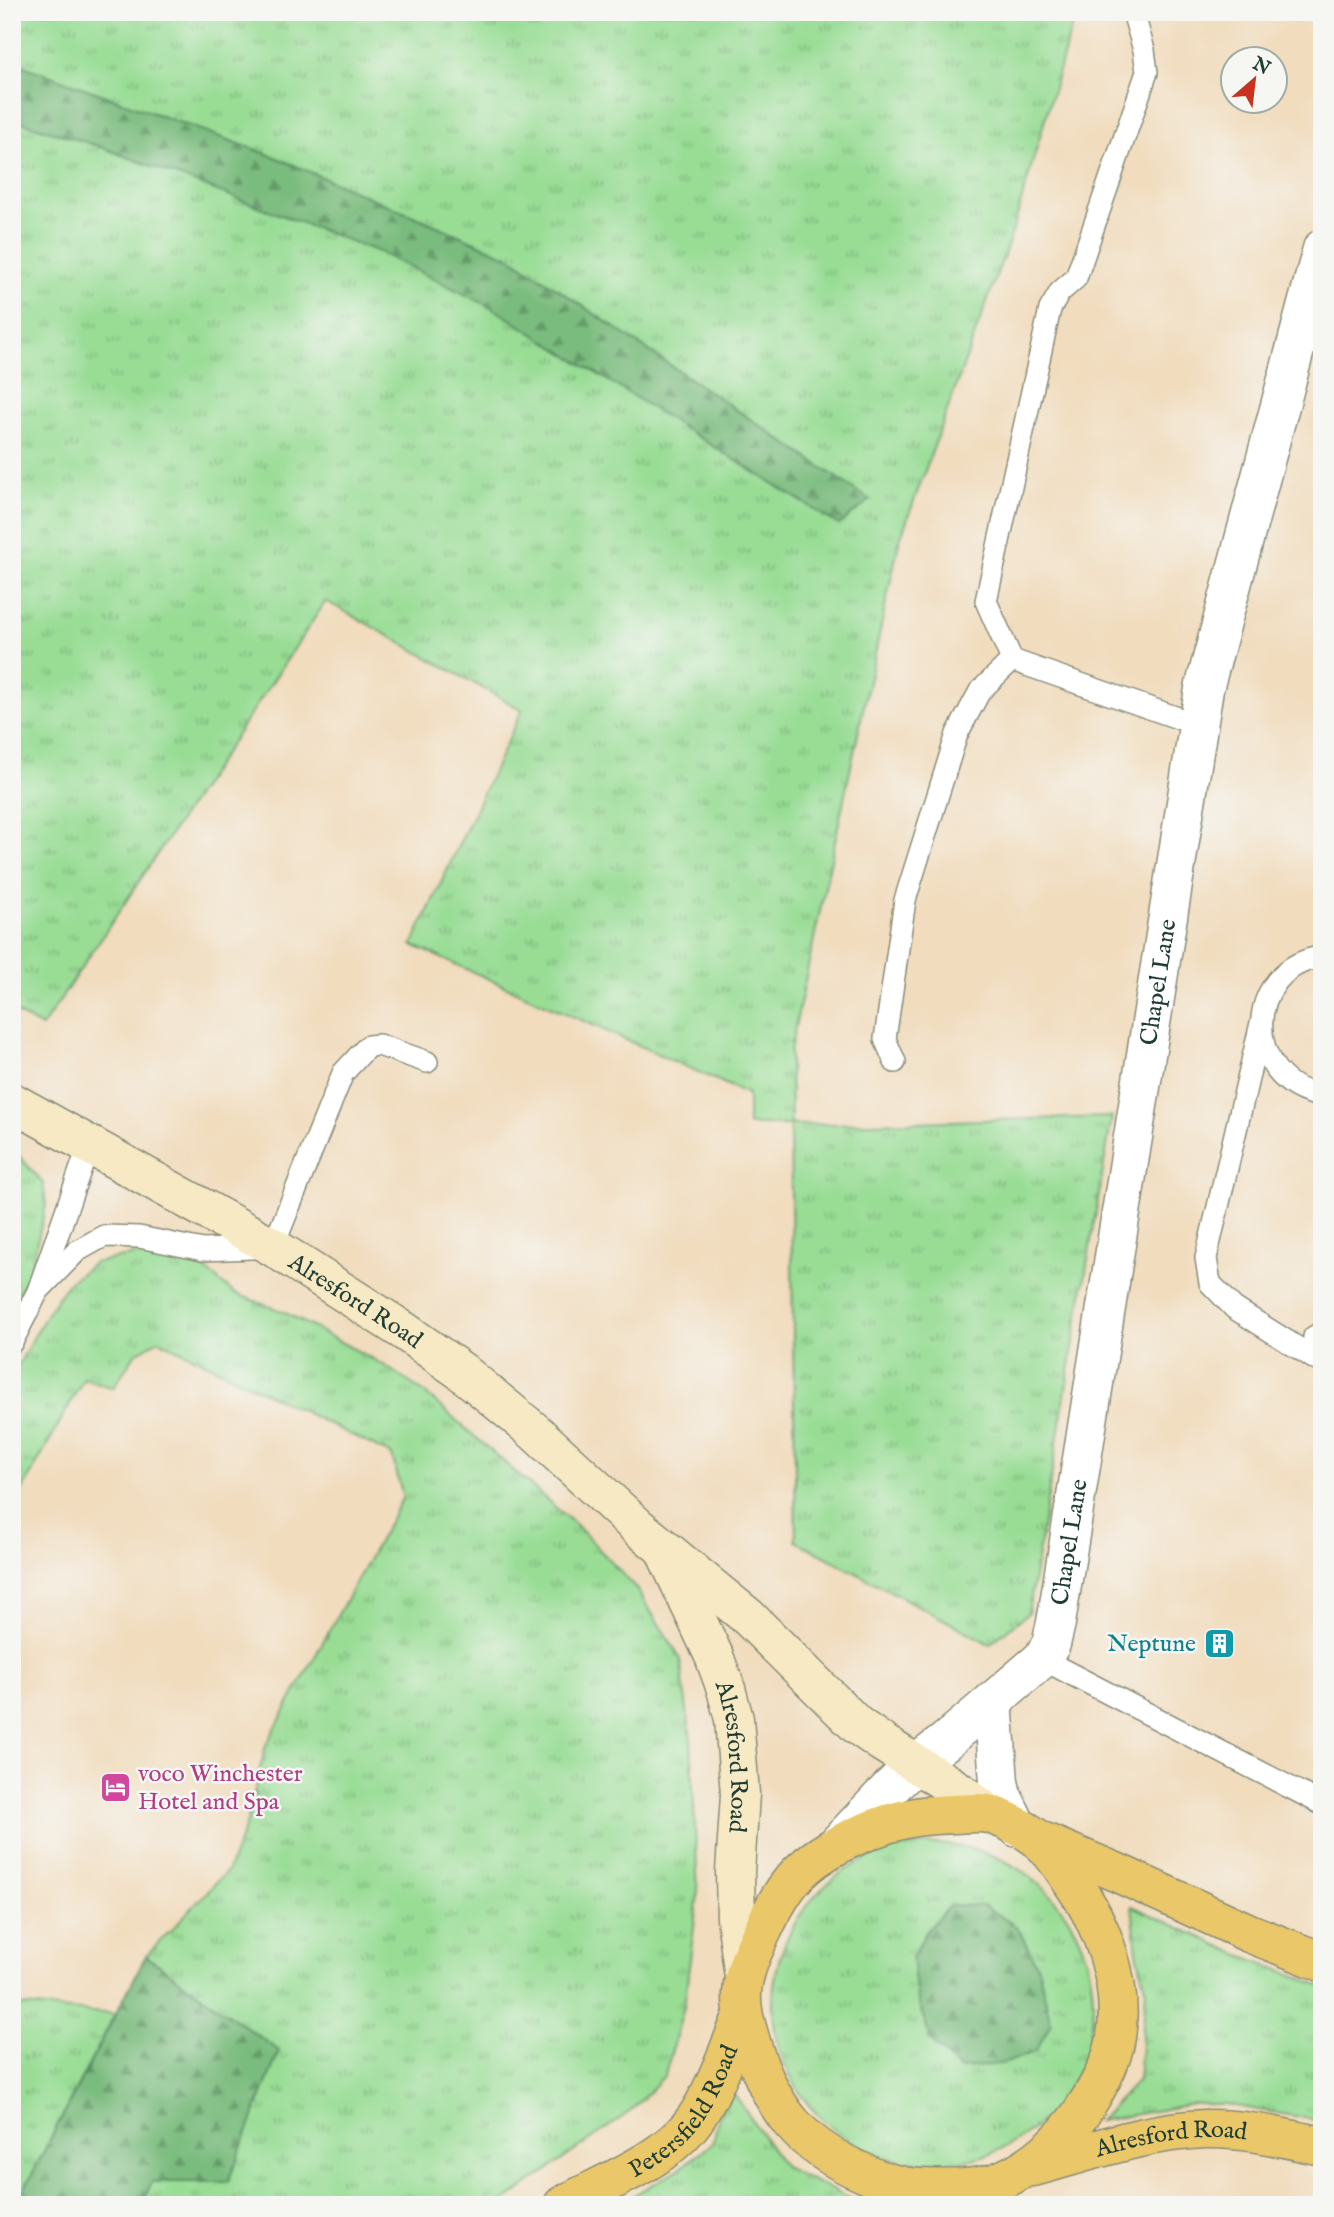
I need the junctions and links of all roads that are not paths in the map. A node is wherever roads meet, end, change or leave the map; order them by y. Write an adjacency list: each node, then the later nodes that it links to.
1 (1133, 12): 3 (lane)
2 (1322, 249): 4 (street, Chapel Lane)
3 (1012, 660): 4 (lane); 8 (lane)
4 (1198, 725): 18 (street, Chapel Lane)
5 (1322, 957): 6 (lane)
6 (1261, 1023): 9 (lane); 16 (lane)
7 (427, 1062): 12 (lane)
8 (895, 1062)
9 (1322, 1096)
10 (12, 1102): 11 (main road, Alresford Road)
11 (89, 1145): 12 (main road, Alresford Road); 13 (lane)
12 (273, 1247): 13 (lane); 17 (main road, Alresford Road)
13 (38, 1291): 15 (lane)
14 (1322, 1332): 16 (lane)
15 (12, 1342)
16 (1317, 1360)
17 (664, 1548): 20 (main road, Alresford Road); 25 (main road, Alresford Road)
18 (1042, 1659): 19 (street, Chapel Lane); 21 (lane)
19 (993, 1701): 20 (street, Chapel Lane); 22 (street)
20 (916, 1764): 22 (main road, Alresford Road); 23 (street, Chapel Lane)
21 (1322, 1804)
22 (1015, 1827): 23 (highway); 24 (highway, Alresford Road); 28 (highway)
23 (836, 1845): 25 (highway)
24 (1322, 1962)
25 (744, 1977): 26 (highway)
26 (743, 2015): 28 (highway); 29 (highway, Petersfield Road)
27 (1322, 2146): 28 (highway, Alresford Road)
28 (1008, 2176): 30 (highway)
29 (563, 2205)
30 (953, 2205)

